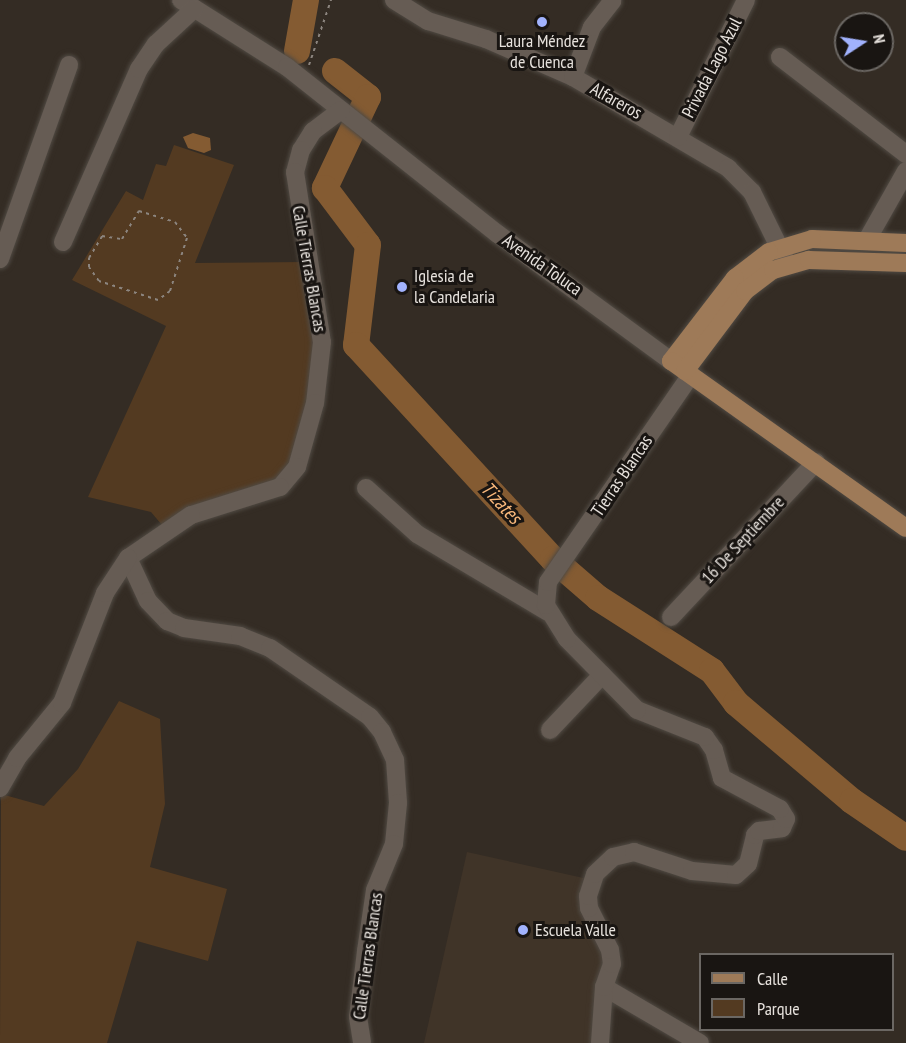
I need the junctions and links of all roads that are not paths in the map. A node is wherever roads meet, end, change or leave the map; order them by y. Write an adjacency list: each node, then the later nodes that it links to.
1 (394, 0): 7 (street, Alfareros)
2 (746, 0): 9 (street, Privada Lago Azul)
3 (612, 1): 7 (street)
4 (188, 4): 8 (street, Avenida Toluca); 13 (street)
5 (780, 57): 10 (street)
6 (69, 65): 16 (street)
7 (573, 77): 9 (street, Alfareros)
8 (351, 118): 19 (street, Avenida Toluca); 23 (street, Calle Tierras Blancas)
9 (678, 137): 15 (street, Alfareros)
10 (906, 154)
11 (906, 171): 12 (street)
12 (867, 240): 14 (main road); 15 (main road)
13 (63, 242)
14 (906, 243)
15 (782, 246): 18 (street, Alfareros); 19 (main road)
16 (0, 260)
17 (906, 263): 18 (main road)
18 (788, 264): 19 (main road)
19 (682, 369): 20 (main road, Avenida Toluca); 24 (street, Tierras Blancas)
20 (816, 462): 22 (main road, Avenida Toluca); 25 (street, 16 De Septiembre)
21 (366, 488): 24 (street)
22 (906, 528)
23 (128, 558): 28 (street); 30 (street, Calle Tierras Blancas)
24 (548, 612): 26 (street)
25 (671, 617)
26 (602, 675): 27 (street); 29 (street)
27 (550, 730)
28 (0, 788)
29 (604, 987): 31 (street); 32 (street)
30 (362, 1043)
31 (600, 1043)
32 (700, 1043)

